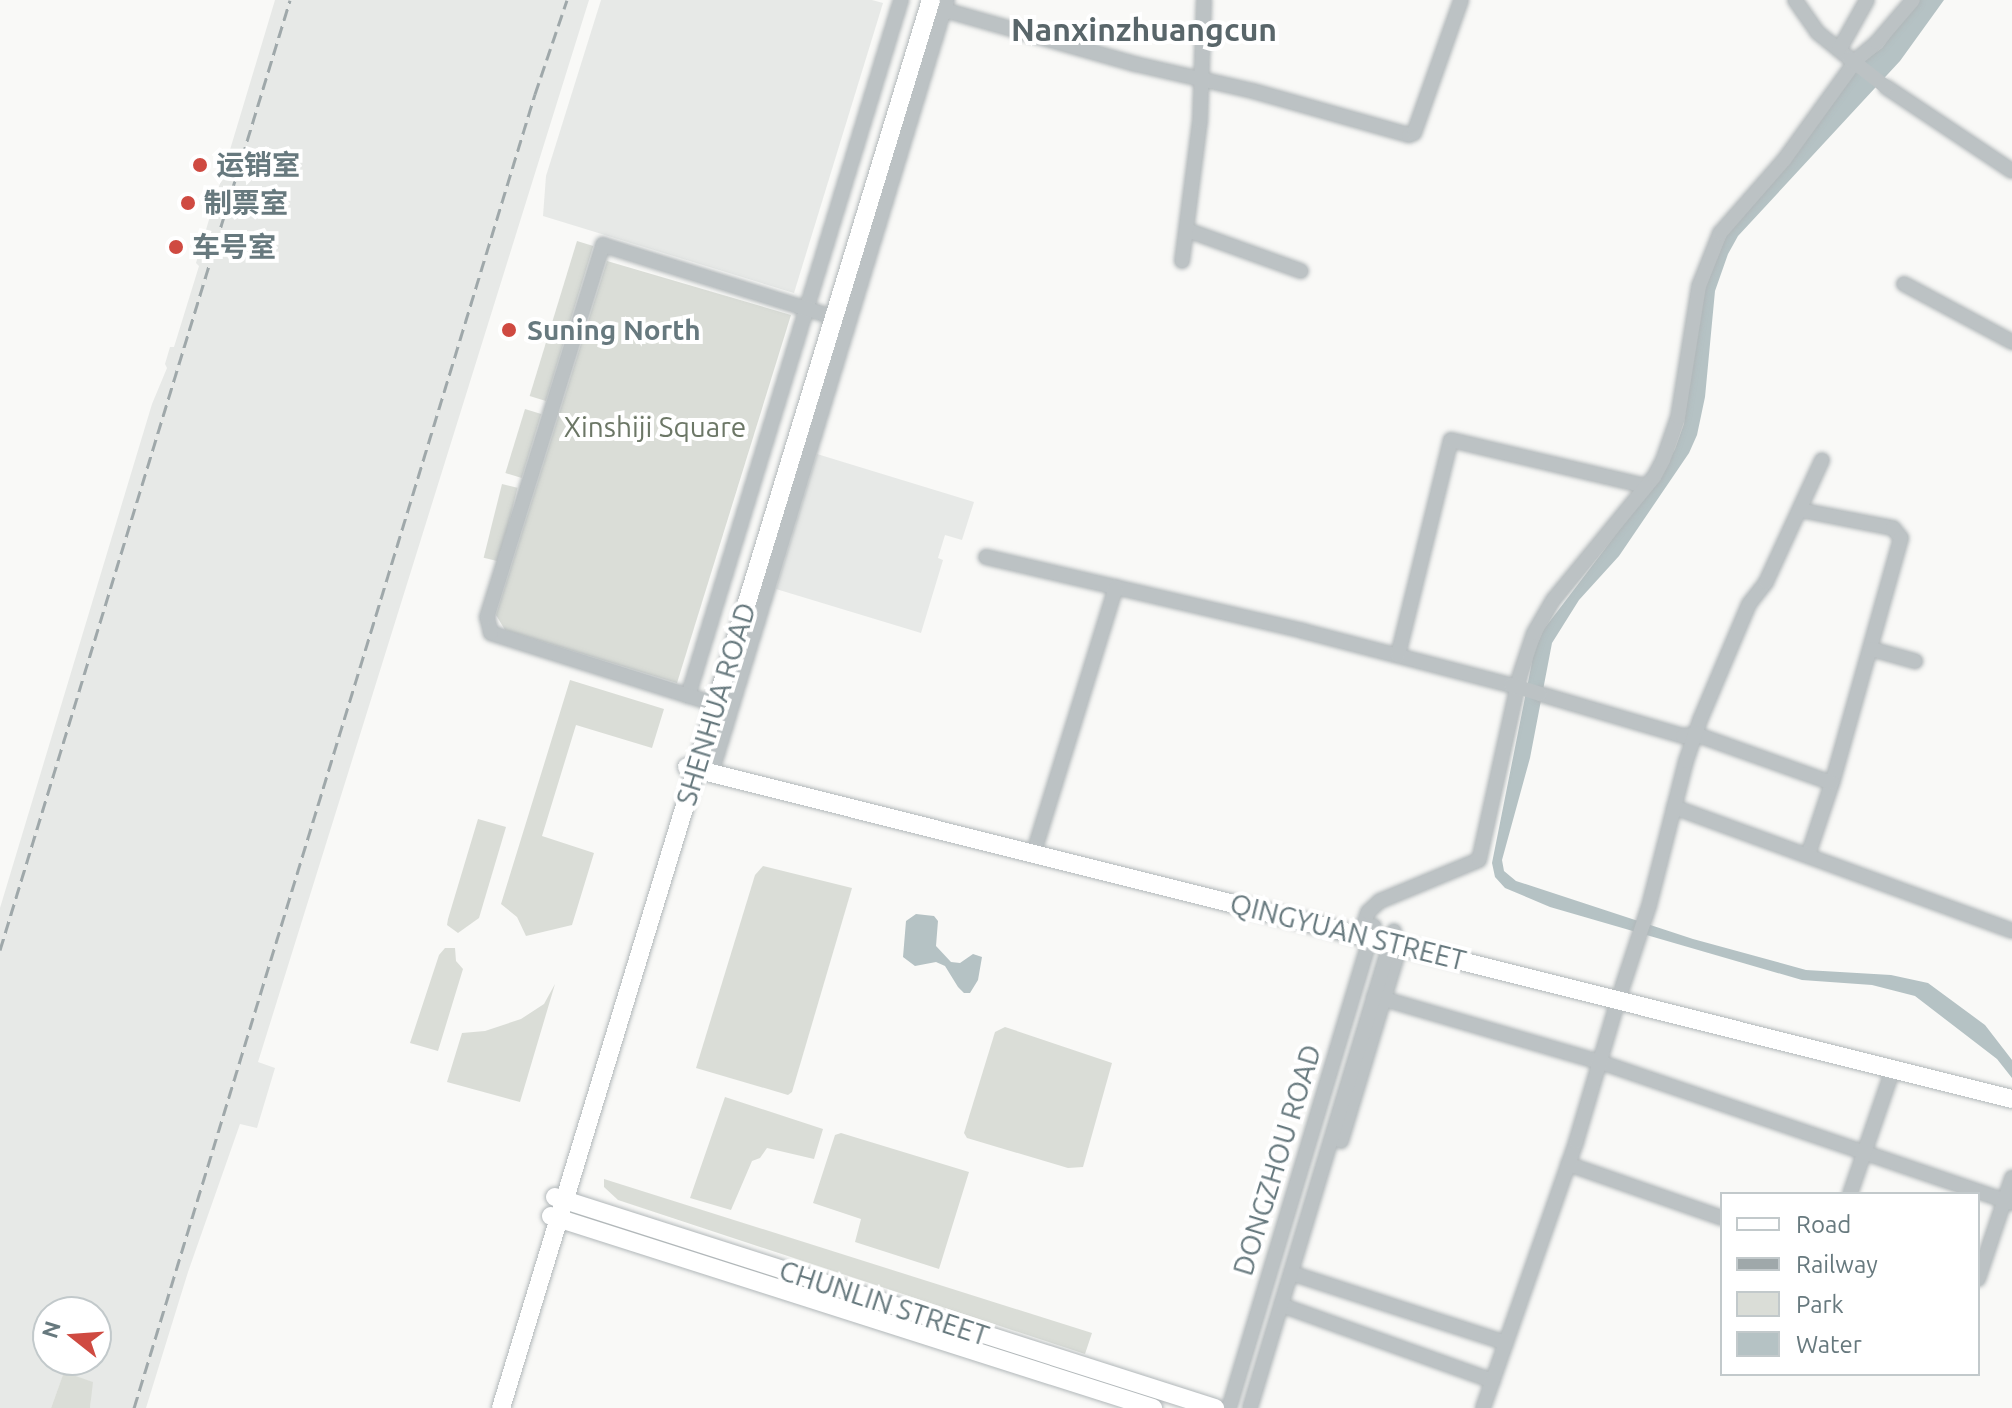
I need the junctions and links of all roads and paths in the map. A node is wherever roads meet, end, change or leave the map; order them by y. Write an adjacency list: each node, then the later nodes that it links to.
1 (1204, 0): 8 (street)
2 (1461, 0): 8 (street)
3 (1795, 0): 7 (street)
4 (1867, 0): 7 (street)
5 (1913, 0): 17 (street)
6 (920, 2): 8 (street); 14 (main road, SHENHUA ROAD); 26 (main road, SHENHUA ROAD)
7 (1844, 54): 9 (street, bridge)
8 (1202, 78): 10 (street)
9 (2010, 166)
10 (1187, 230): 11 (street); 12 (street)
11 (1182, 261)
12 (1301, 271)
13 (1904, 284): 15 (street)
14 (815, 311): 24 (main road, SHENHUA ROAD); 24 (street)
15 (2012, 342)
16 (1822, 460): 18 (street)
17 (1646, 486): 22 (street); 31 (street)
18 (1800, 510): 21 (street); 25 (street)
19 (986, 557): 20 (street)
20 (1116, 587): 22 (street); 29 (street)
21 (1871, 649): 23 (street); 27 (street)
22 (1398, 655): 25 (street, bridge)
23 (1915, 661)
24 (696, 698): 26 (main road, SHENHUA ROAD)
25 (1695, 734): 27 (street); 28 (street)
26 (697, 762): 29 (main road, QINGYUAN STREET); 31 (main road, QINGYUAN STREET); 47 (main road, SHENHUA ROAD)
27 (1832, 783): 30 (street)
28 (1674, 807): 30 (street); 34 (street)
29 (1037, 842): 31 (main road, QINGYUAN STREET)
30 (1808, 855): 32 (street)
31 (1369, 929): 33 (main road, QINGYUAN STREET); 58 (street, DONGZHOU ROAD)
32 (2012, 931)
33 (1395, 940): 34 (main road, QINGYUAN STREET); 35 (street, DONGZHOU ROAD)
34 (1620, 994): 36 (street); 37 (main road, QINGYUAN STREET); 38 (main road, QINGYUAN STREET)
35 (1379, 997): 36 (street); 49 (street, DONGZHOU ROAD)
36 (1600, 1062): 40 (street); 41 (street)
37 (1893, 1069): 39 (main road, QINGYUAN STREET); 40 (street)
38 (2012, 1086)
39 (2012, 1099)
40 (1865, 1153): 43 (street); 44 (street)
41 (1568, 1164): 48 (street); 52 (street)
42 (2012, 1178): 46 (street)
43 (1851, 1192)
44 (1979, 1192)
45 (1980, 1192): 46 (street)
46 (2008, 1202): 50 (street)
47 (556, 1208): 54 (main road, SHENHUA ROAD); 55 (main road, SHENHUA ROAD); 56 (main road, CHUNLIN STREET); 57 (main road, CHUNLIN STREET)
48 (1720, 1217)
49 (1296, 1274): 51 (street, DONGZHOU ROAD); 52 (street)
50 (1980, 1274)
51 (1281, 1305): 53 (street); 59 (street, DONGZHOU ROAD)
52 (1506, 1343): 53 (street)
53 (1493, 1381): 60 (street)
54 (489, 1408)
55 (501, 1408)
56 (1153, 1408)
57 (1215, 1408)
58 (1229, 1408)
59 (1250, 1408)
60 (1483, 1408)

